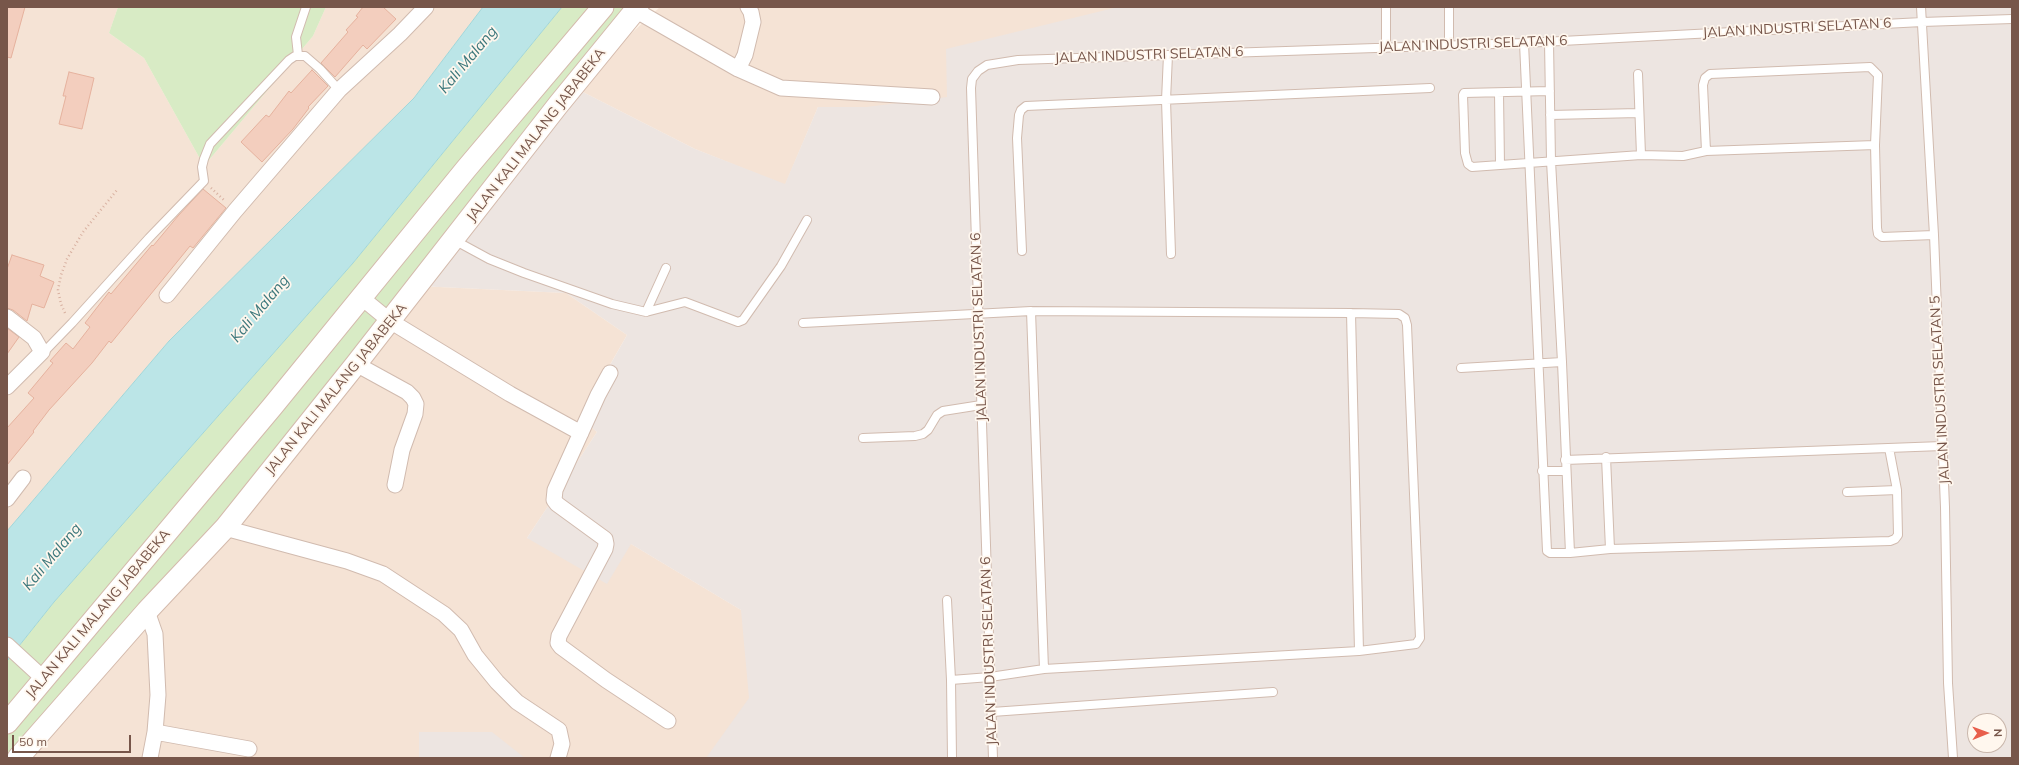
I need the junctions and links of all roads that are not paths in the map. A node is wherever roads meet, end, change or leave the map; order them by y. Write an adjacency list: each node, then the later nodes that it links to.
1 (306, 7): 15 (lane)
2 (426, 7): 20 (street)
3 (603, 7): 41 (main road, JALAN KALI MALANG JABABEKA)
4 (748, 7): 17 (street)
5 (1386, 7): 14 (lane)
6 (1449, 7): 13 (lane)
7 (1921, 7): 10 (lane, JALAN INDUSTRI SELATAN 5)
8 (636, 9): 17 (street); 36 (main road, JALAN KALI MALANG JABABEKA)
9 (2012, 19): 10 (lane, JALAN INDUSTRI SELATAN 6)
10 (1922, 22): 11 (lane, JALAN INDUSTRI SELATAN 6); 35 (lane, JALAN INDUSTRI SELATAN 5)
11 (1549, 42): 12 (lane, JALAN INDUSTRI SELATAN 6); 22 (lane)
12 (1524, 43): 13 (lane, JALAN INDUSTRI SELATAN 6); 21 (lane)
13 (1449, 46): 14 (lane, JALAN INDUSTRI SELATAN 6)
14 (1386, 48): 16 (lane, JALAN INDUSTRI SELATAN 6)
15 (298, 55): 20 (lane); 49 (lane)
16 (1168, 55): 25 (lane); 45 (lane, JALAN INDUSTRI SELATAN 6)
17 (738, 69): 24 (street)
18 (1638, 74): 26 (lane)
19 (1430, 88): 25 (lane)
20 (339, 90): 40 (street)
21 (1527, 91): 22 (lane); 23 (lane); 32 (lane)
22 (1550, 91): 27 (lane)
23 (1499, 93): 33 (lane); 33 (lane)
24 (932, 97)
25 (1166, 100): 37 (lane); 38 (lane)
26 (1639, 113): 27 (lane); 30 (lane)
27 (1550, 115): 31 (lane)
28 (1876, 145): 29 (lane); 29 (lane); 35 (lane)
29 (1706, 151): 30 (lane)
30 (1641, 155): 31 (lane)
31 (1551, 161): 32 (lane); 50 (lane)
32 (1529, 163): 33 (lane); 52 (lane)
33 (1500, 165)
34 (807, 220): 43 (lane)
35 (1934, 235): 59 (lane, JALAN INDUSTRI SELATAN 5)
36 (454, 240): 43 (lane); 47 (main road, JALAN KALI MALANG JABABEKA)
37 (1022, 251)
38 (1171, 254)
39 (666, 268): 43 (lane)
40 (168, 295)
41 (362, 298): 47 (street); 79 (main road, JALAN KALI MALANG JABABEKA)
42 (1031, 311): 44 (lane); 45 (lane); 77 (lane)
43 (646, 312)
44 (1351, 312): 76 (lane); 76 (lane)
45 (978, 313): 48 (lane); 56 (lane, JALAN INDUSTRI SELATAN 6)
46 (7, 318): 49 (street)
47 (390, 321): 51 (main road, JALAN KALI MALANG JABABEKA); 57 (street)
48 (803, 323)
49 (42, 354): 55 (street)
50 (1562, 362): 52 (lane); 62 (lane)
51 (356, 364): 66 (street); 70 (main road, JALAN KALI MALANG JABABEKA)
52 (1539, 364): 53 (lane); 63 (lane)
53 (1462, 368)
54 (610, 373): 57 (street)
55 (7, 387)
56 (981, 405): 58 (lane); 78 (lane, JALAN INDUSTRI SELATAN 6)
57 (581, 434): 83 (street)
58 (863, 438)
59 (1942, 446): 60 (lane); 92 (lane, JALAN INDUSTRI SELATAN 5)
60 (1890, 448): 61 (lane); 67 (lane)
61 (1606, 457): 62 (lane); 71 (lane)
62 (1566, 460): 64 (lane)
63 (1542, 471): 64 (lane); 72 (lane)
64 (1566, 471): 72 (lane)
65 (23, 478): 69 (street)
66 (395, 485)
67 (1897, 490): 68 (lane); 71 (lane)
68 (1847, 492)
69 (7, 499)
70 (225, 528): 74 (main road, JALAN KALI MALANG JABABEKA); 89 (street)
71 (1610, 549): 72 (lane)
72 (1570, 553)
73 (947, 600): 80 (lane)
74 (147, 611): 85 (street); 87 (main road, JALAN KALI MALANG JABABEKA)
75 (7, 645): 79 (street)
76 (1359, 651): 77 (lane)
77 (1044, 669): 78 (lane)
78 (990, 677): 80 (lane); 82 (lane, JALAN INDUSTRI SELATAN 6)
79 (44, 679): 84 (main road, JALAN KALI MALANG JABABEKA)
80 (951, 680): 90 (lane)
81 (1273, 692): 82 (lane)
82 (992, 712): 91 (lane, JALAN INDUSTRI SELATAN 6)
83 (668, 721)
84 (7, 723)
85 (155, 732): 86 (street); 88 (street)
86 (249, 749)
87 (18, 758)
88 (150, 758)
89 (558, 758)
90 (952, 758)
91 (993, 758)
92 (1953, 758)

